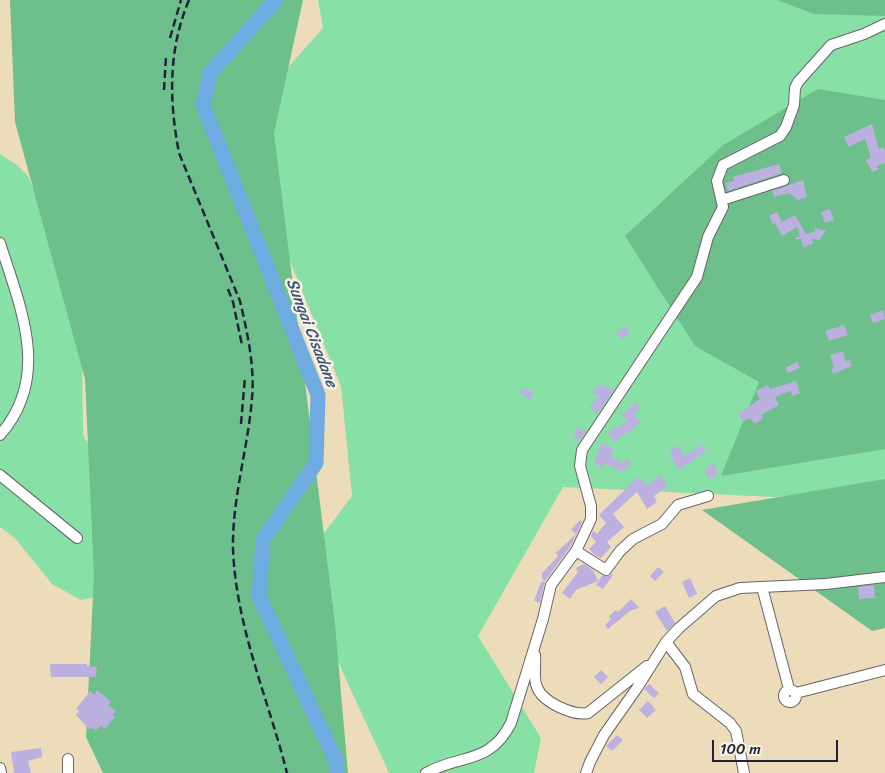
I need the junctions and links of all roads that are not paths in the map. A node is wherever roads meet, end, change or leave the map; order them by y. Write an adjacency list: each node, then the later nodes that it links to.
1 (885, 24): 3 (street)
2 (784, 180): 3 (street)
3 (722, 200): 9 (street)
4 (0, 243): 5 (street)
5 (0, 435)
6 (0, 474): 8 (street)
7 (708, 496): 9 (street)
8 (77, 538)
9 (576, 551): 13 (street)
10 (885, 577): 11 (street)
11 (762, 587): 12 (street); 15 (street)
12 (666, 642): 14 (street); 22 (street)
13 (534, 648): 14 (street); 20 (street)
14 (651, 662): 21 (street)
15 (885, 670)
16 (68, 758): 19 (street)
17 (0, 768): 18 (street)
18 (1, 773)
19 (68, 773)
20 (426, 773)
21 (586, 773)
22 (744, 773)

